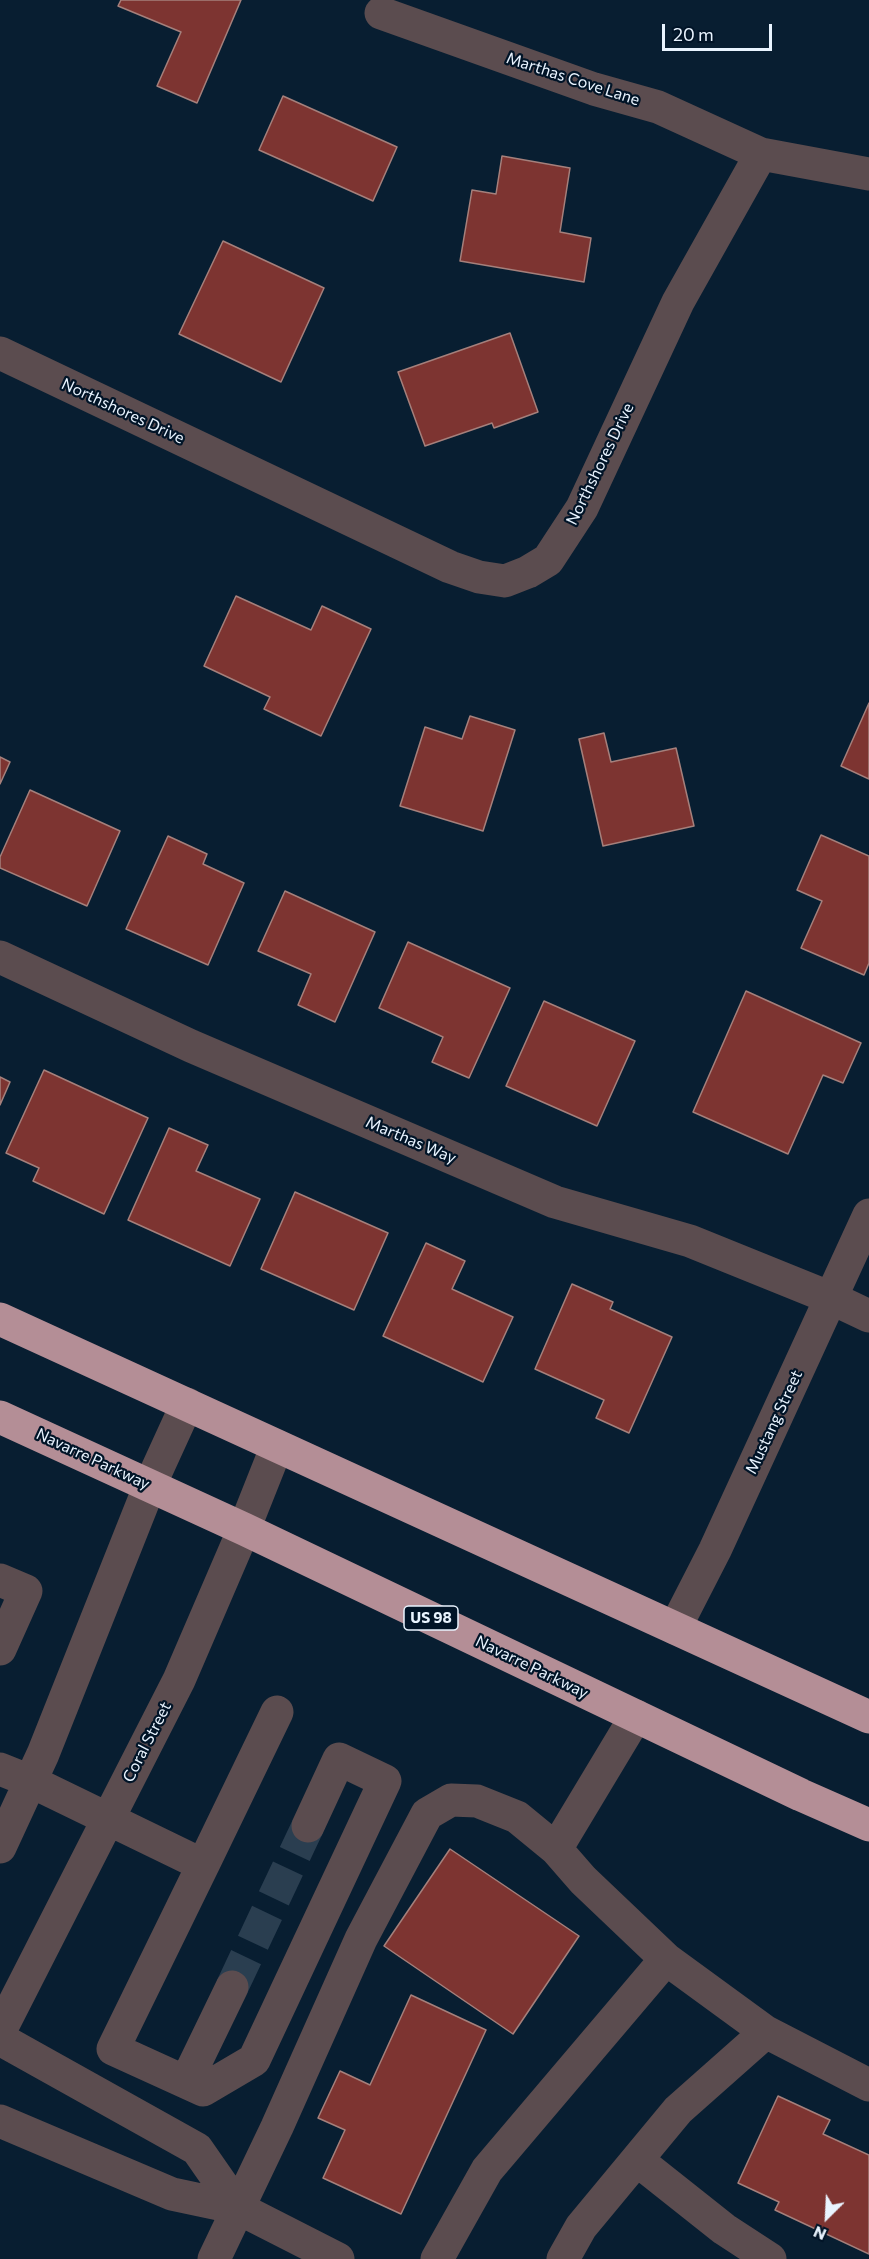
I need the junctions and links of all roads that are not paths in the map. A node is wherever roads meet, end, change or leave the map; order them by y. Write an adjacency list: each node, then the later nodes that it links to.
1 (381, 13): 2 (street, Marthas Cove Lane)
2 (761, 154): 3 (street); 4 (street, Northshores Drive)
3 (869, 174)
4 (0, 353)
5 (0, 957): 7 (street, Marthas Way)
6 (869, 1215): 7 (street, Mustang Street)
7 (831, 1298): 8 (street, Marthas Way); 16 (street, Mustang Street)
8 (869, 1316)
9 (0, 1318): 10 (highway)
10 (187, 1404): 12 (highway); 13 (street)
11 (0, 1417): 13 (highway, Navarre Parkway / US 98)
12 (277, 1446): 14 (street, Coral Street); 16 (highway)
13 (150, 1485): 14 (highway, Navarre Parkway / US 98); 22 (street)
14 (244, 1529): 19 (highway, Navarre Parkway / US 98); 23 (street, Coral Street)
15 (0, 1580): 17 (street)
16 (675, 1628): 20 (highway)
17 (0, 1649)
18 (277, 1712): 28 (street)
19 (636, 1716): 24 (highway, Navarre Parkway / US 98); 27 (street)
20 (869, 1717)
21 (0, 1768): 22 (street)
22 (30, 1781): 23 (street); 26 (street)
23 (108, 1818): 28 (street); 31 (street, Coral Street)
24 (869, 1825)
25 (308, 1826): 34 (street)
26 (0, 1847)
27 (556, 1849): 29 (street); 38 (street)
28 (202, 1865): 34 (street)
29 (666, 1959): 32 (street); 41 (street)
30 (232, 1987): 34 (street)
31 (0, 2031)
32 (766, 2032): 35 (street); 37 (street)
33 (0, 2039): 38 (street)
34 (186, 2082)
35 (869, 2085)
36 (0, 2121): 38 (street)
37 (637, 2160): 42 (street); 43 (street)
38 (238, 2208): 39 (street); 40 (street)
39 (214, 2259)
40 (338, 2259)
41 (437, 2259)
42 (562, 2259)
43 (770, 2259)

